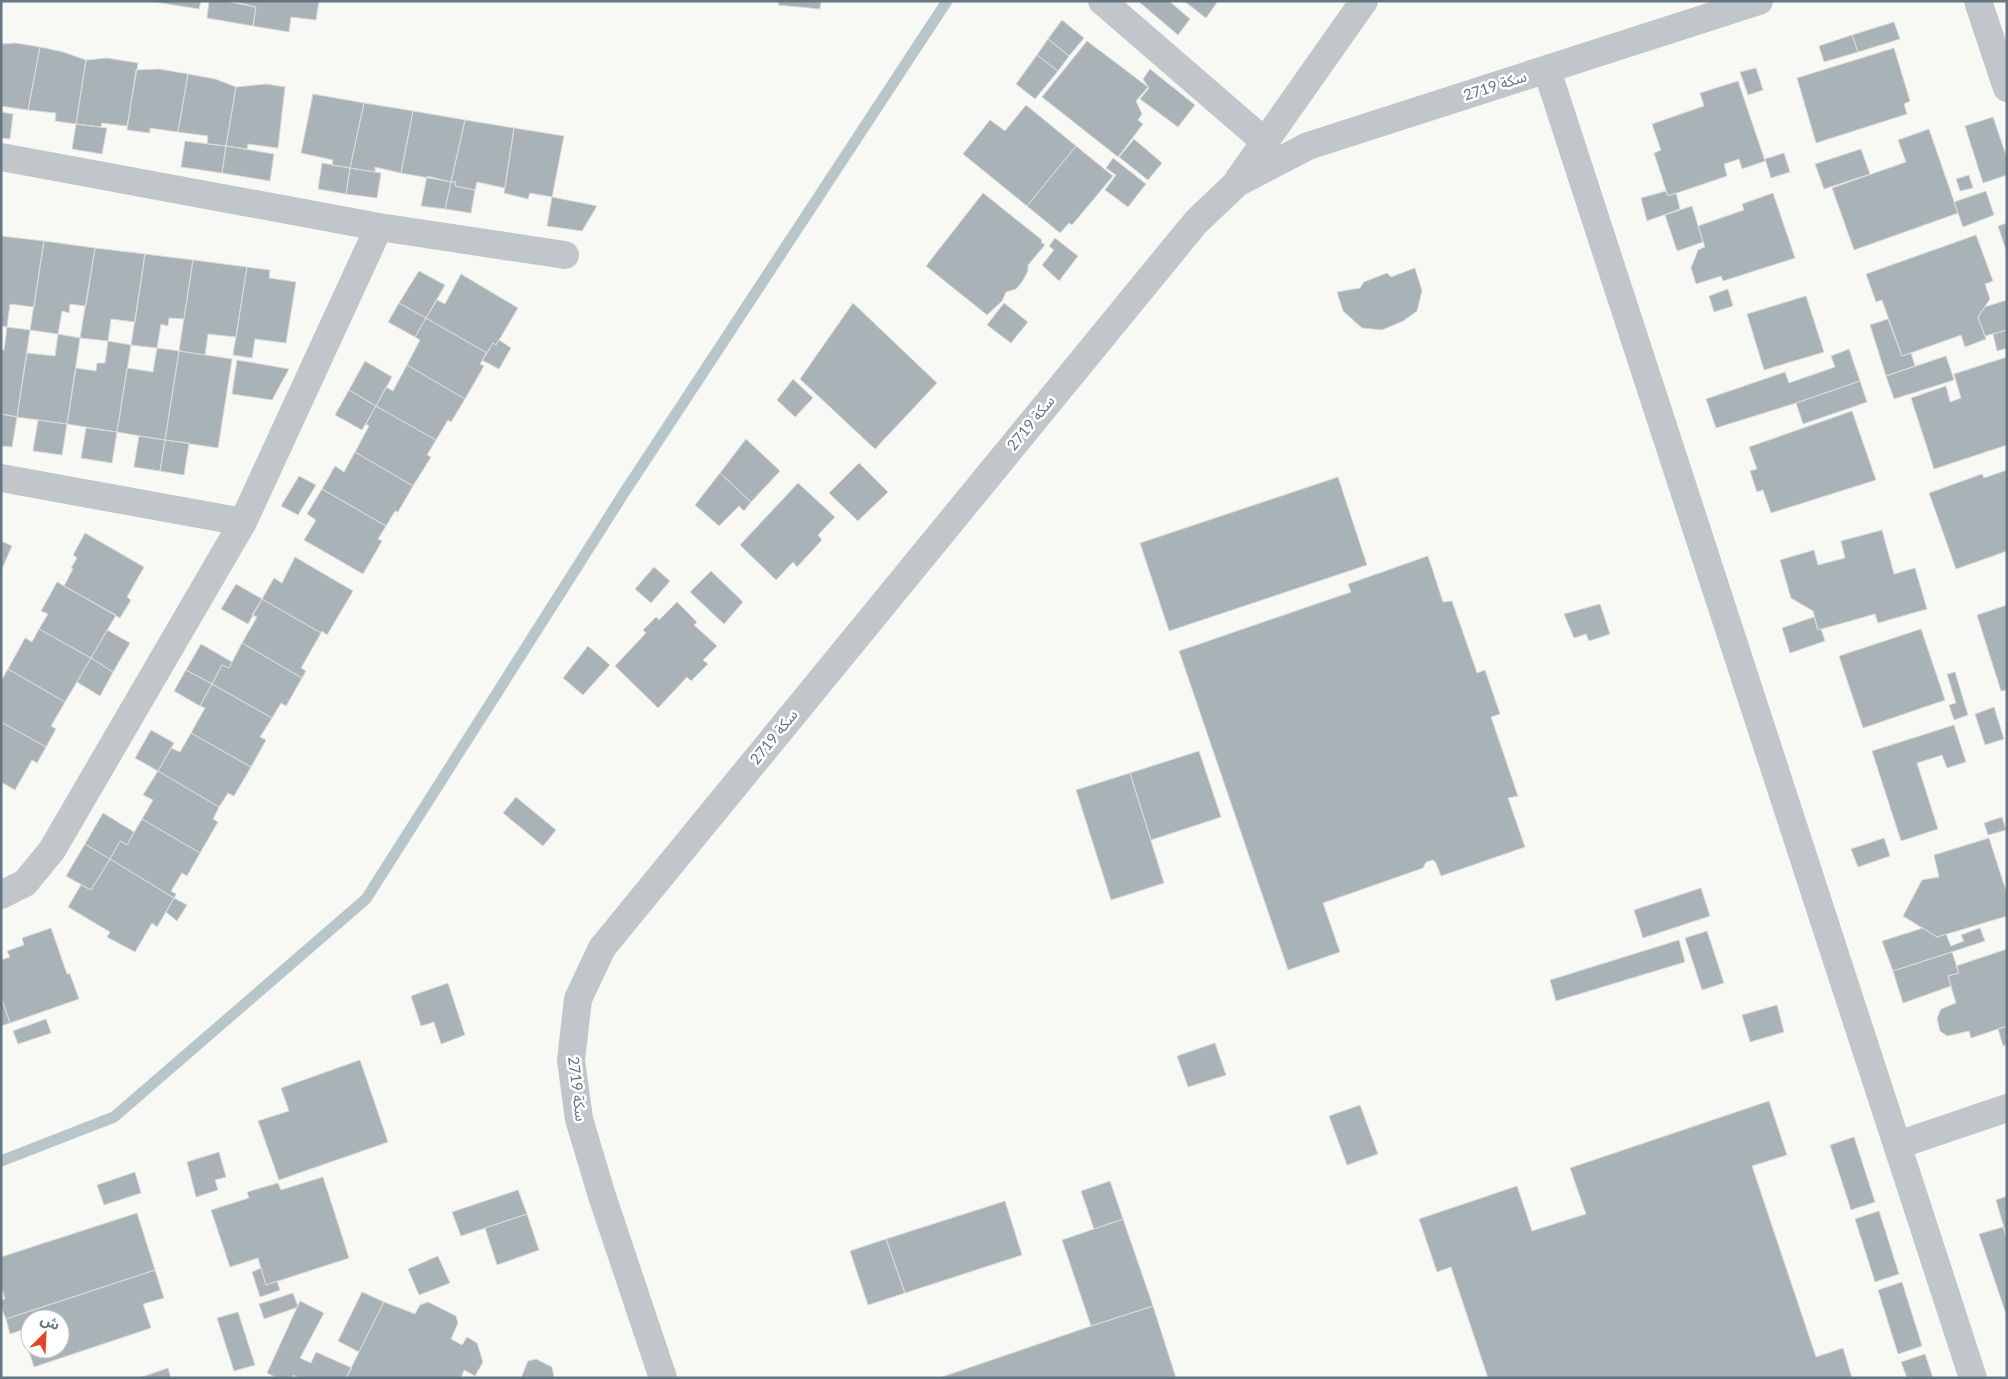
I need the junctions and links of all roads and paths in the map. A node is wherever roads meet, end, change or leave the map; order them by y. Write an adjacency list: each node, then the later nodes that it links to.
1 (1102, 1): 7 (street)
2 (1364, 1): 7 (street, سكة 2719)
3 (1759, 1): 5 (street, سكة 2719)
4 (1978, 1): 6 (street)
5 (1548, 70): 9 (street, سكة 2719); 16 (street)
6 (2007, 88)
7 (1264, 141): 9 (street, سكة 2719)
8 (1, 157): 10 (street)
9 (1236, 183): 17 (street, سكة 2719)
10 (379, 227): 11 (street); 13 (street)
11 (566, 255)
12 (1, 478): 13 (street)
13 (243, 522): 14 (street)
14 (1, 895)
15 (2007, 1108): 16 (street)
16 (1898, 1145): 18 (street)
17 (663, 1378)
18 (1973, 1378)

